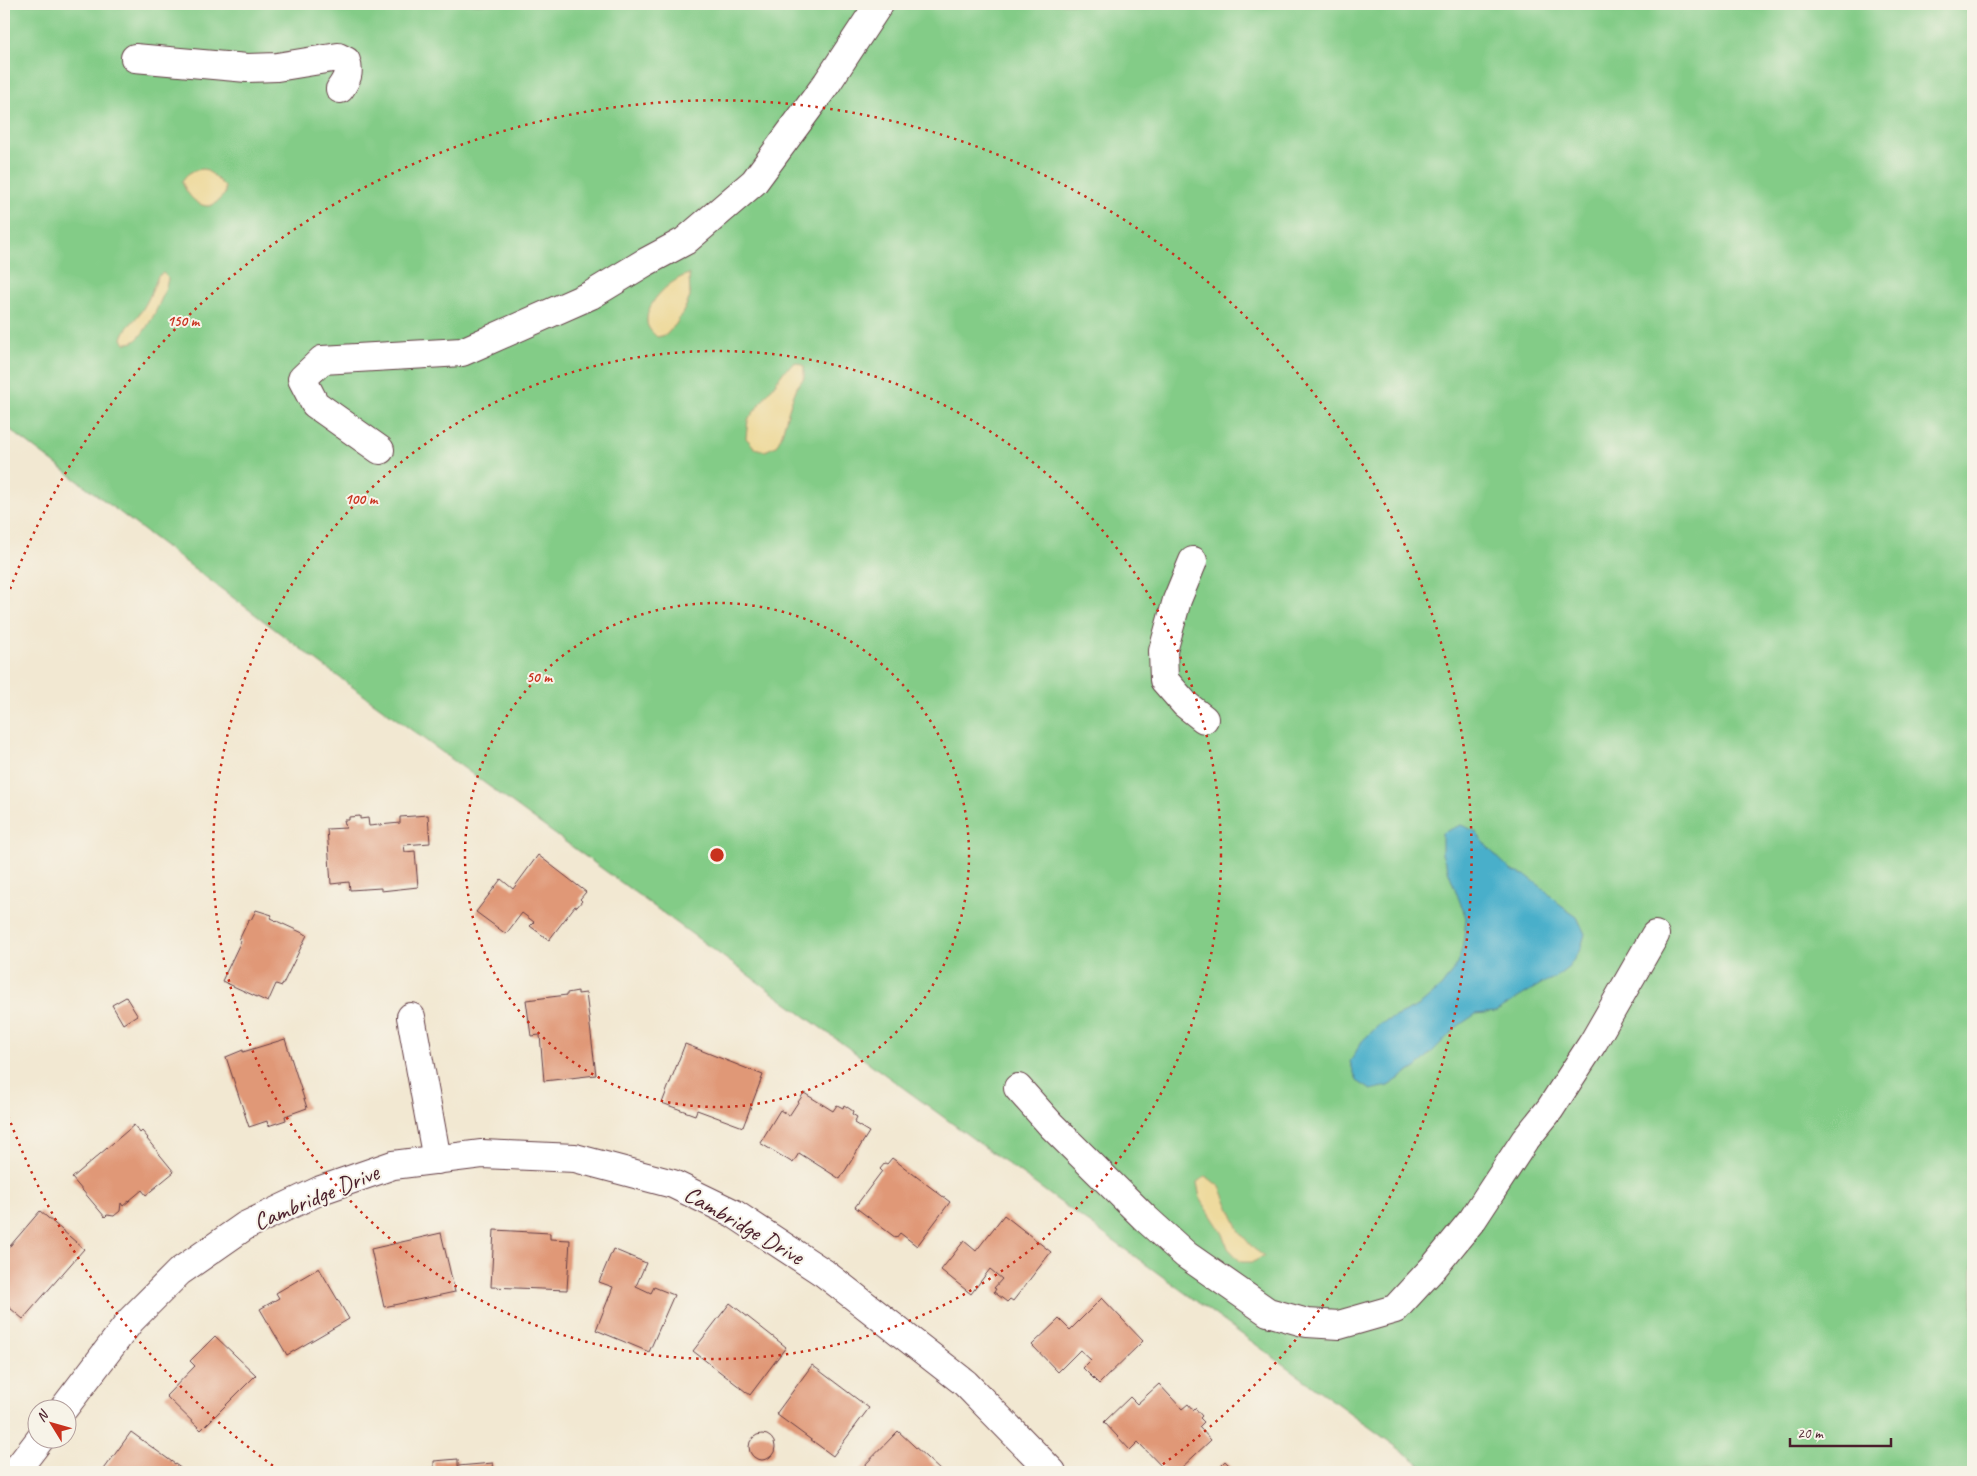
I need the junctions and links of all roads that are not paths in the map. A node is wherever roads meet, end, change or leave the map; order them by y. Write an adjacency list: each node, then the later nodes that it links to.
1 (879, 4): 4 (street)
2 (135, 58): 3 (street)
3 (340, 90)
4 (380, 450)
5 (1193, 561): 6 (street)
6 (1204, 719)
7 (1655, 936): 9 (street)
8 (411, 1017): 10 (street)
9 (1018, 1088)
10 (437, 1160): 11 (street, Cambridge Drive); 14 (street, Cambridge Drive)
11 (72, 1398)
12 (33, 1448): 13 (street)
13 (15, 1472)
14 (1052, 1472)

